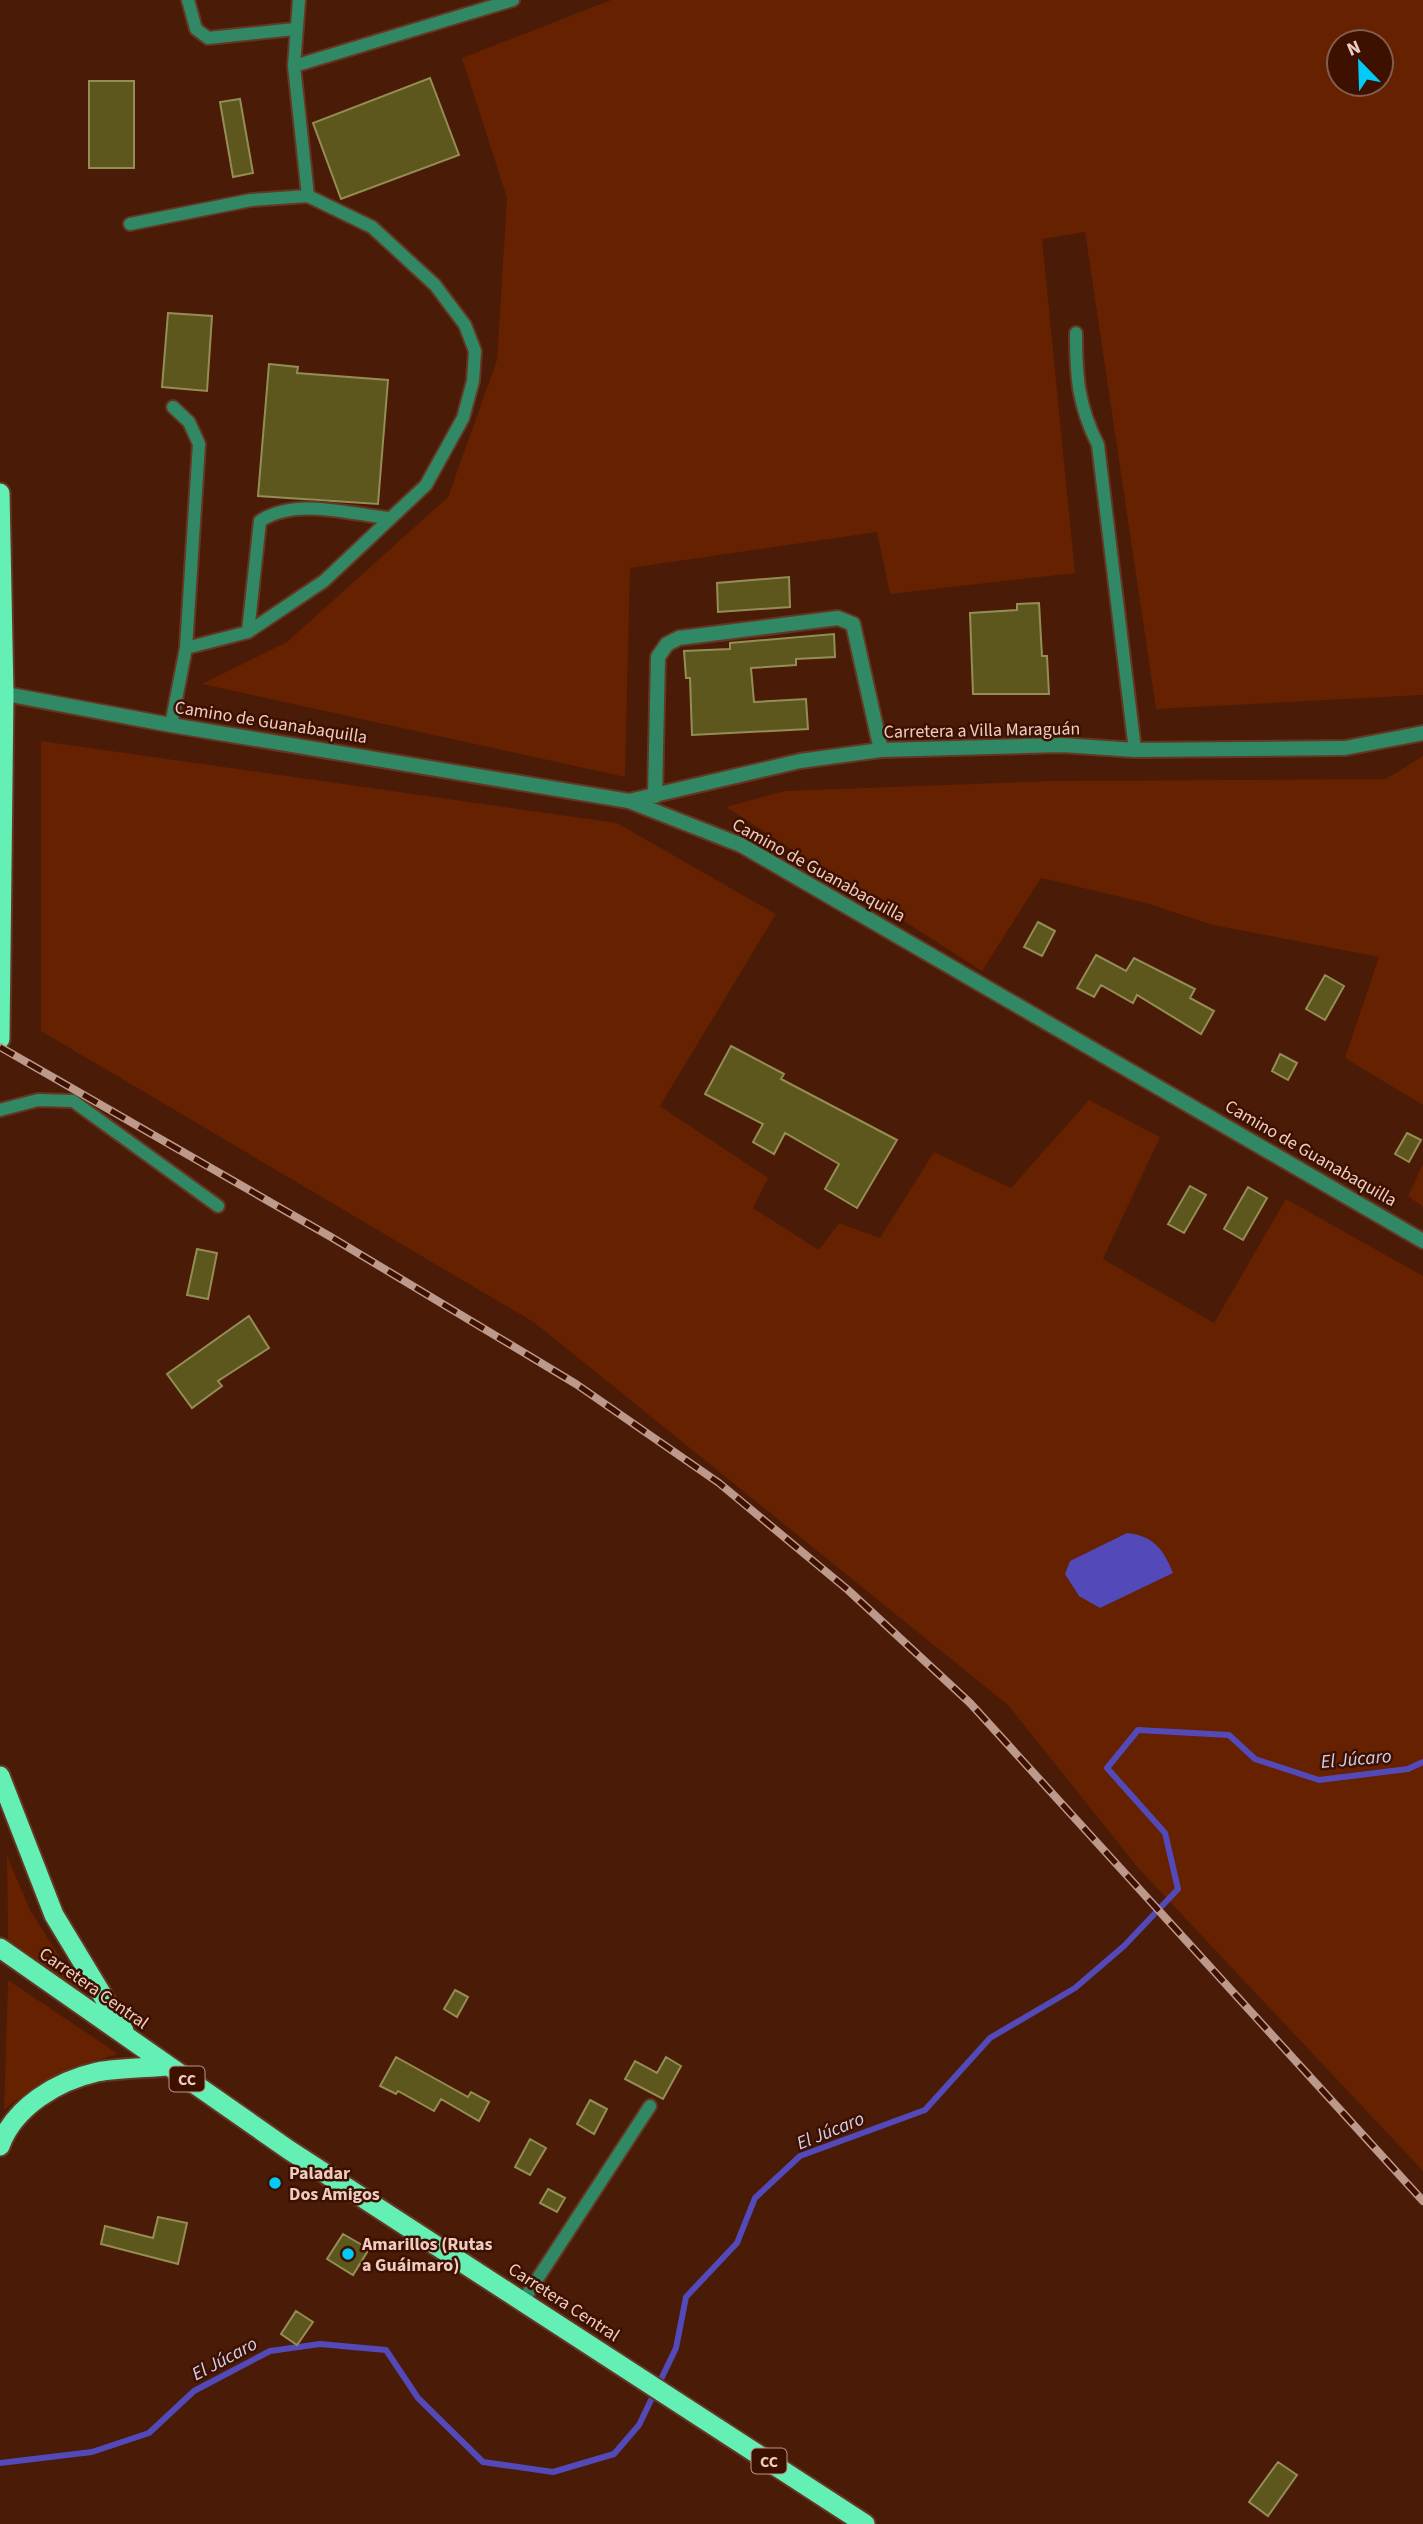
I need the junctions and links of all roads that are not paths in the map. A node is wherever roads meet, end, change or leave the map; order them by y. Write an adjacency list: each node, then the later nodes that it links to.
1 (188, 0): 4 (lane)
2 (299, 0): 4 (lane)
3 (513, 0): 5 (lane)
4 (295, 29): 5 (lane)
5 (294, 66): 6 (lane)
6 (308, 196): 7 (lane); 11 (lane)
7 (130, 224)
8 (1076, 333): 18 (lane)
9 (173, 407): 13 (lane)
10 (0, 493): 14 (highway)
11 (389, 518): 12 (lane); 12 (lane)
12 (248, 632): 13 (lane)
13 (186, 648): 15 (lane)
14 (2, 693): 15 (street, Camino de Guanabaquilla); 21 (highway)
15 (171, 725): 20 (street, Camino de Guanabaquilla)
16 (1423, 733): 18 (street, Carretera a Villa Maraguán)
17 (881, 750): 18 (street, Carretera a Villa Maraguán); 19 (street, Carretera a Villa Maraguán); 19 (street)
18 (1135, 750)
19 (655, 796): 20 (street, Carretera a Villa Maraguán)
20 (629, 801): 24 (street, Camino de Guanabaquilla)
21 (0, 1039)
22 (0, 1110): 23 (lane)
23 (218, 1206)
24 (1423, 1241)
25 (0, 1776): 27 (highway)
26 (0, 1948): 27 (highway, Carretera Central / CC)
27 (128, 2038): 28 (highway, Carretera Central / CC)
28 (169, 2066): 30 (highway); 31 (highway, Carretera Central / CC)
29 (650, 2106): 31 (lane)
30 (0, 2146)
31 (523, 2301): 32 (highway, Carretera Central / CC)
32 (865, 2524)

